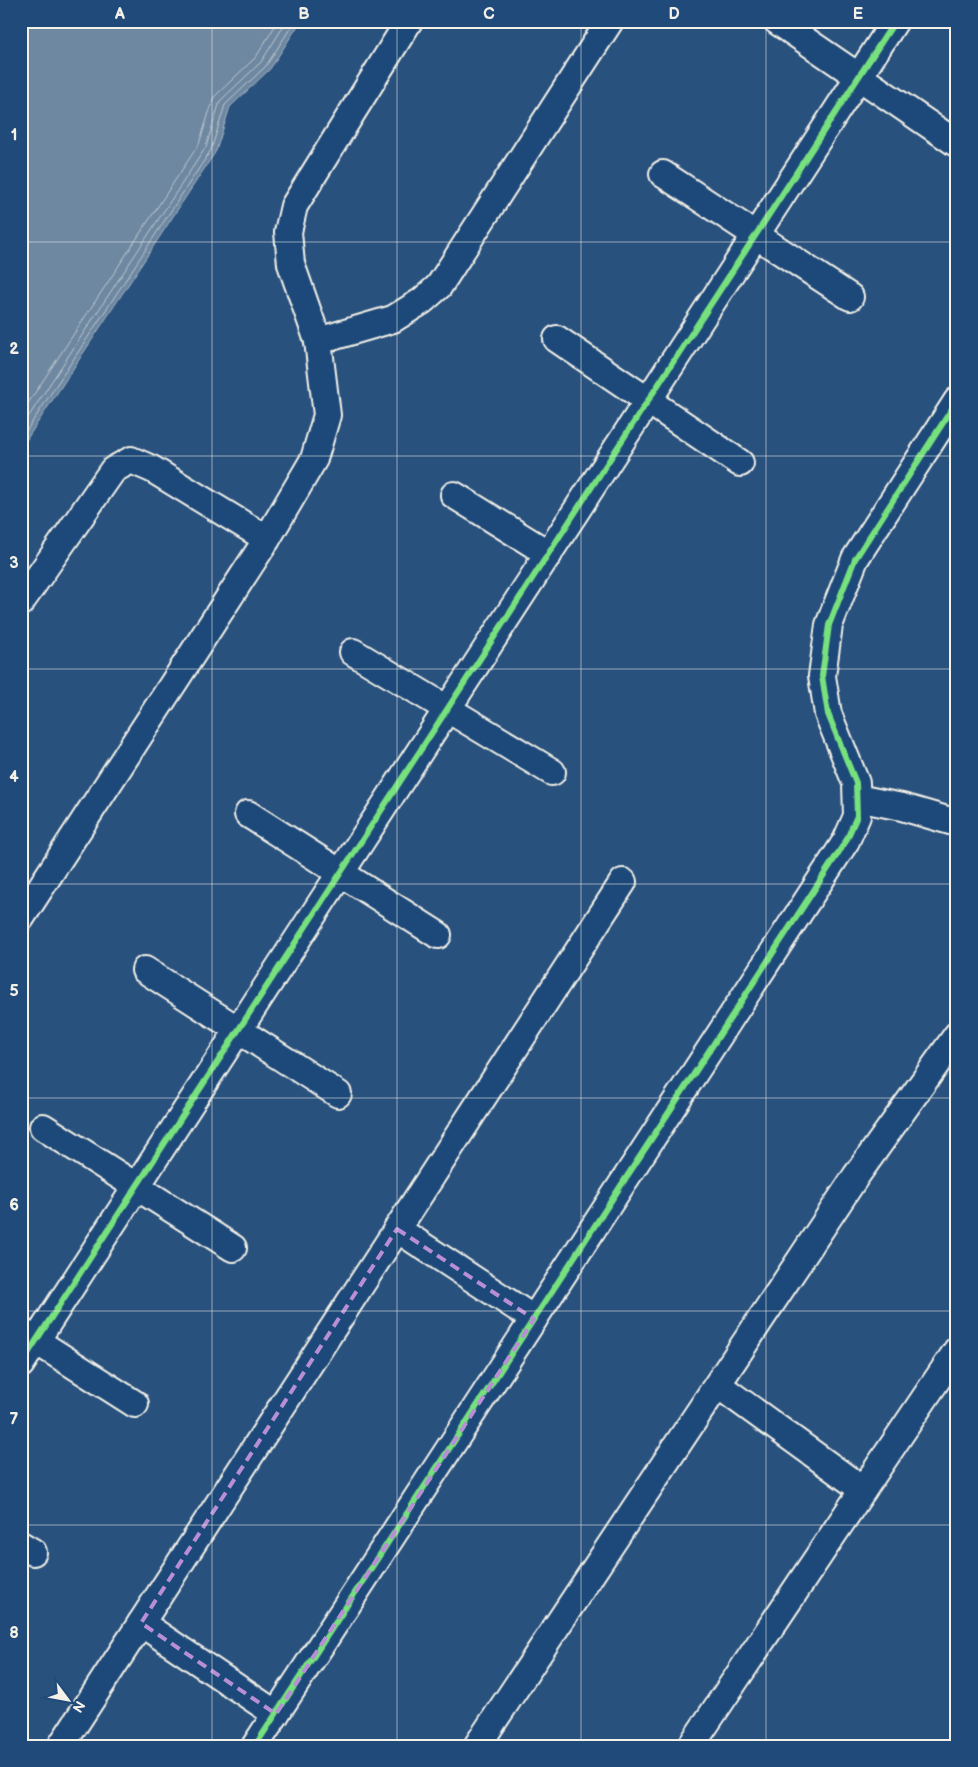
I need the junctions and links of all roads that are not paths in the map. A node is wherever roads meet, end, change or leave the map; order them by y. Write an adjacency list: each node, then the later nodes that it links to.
1 (409, 21): 11 (street)
2 (610, 21): 11 (street)
3 (777, 21): 5 (street)
4 (895, 21): 5 (street)
5 (858, 78): 6 (street); 8 (street)
6 (956, 143)
7 (663, 174): 8 (street)
8 (756, 236): 9 (street); 12 (street)
9 (850, 297)
10 (557, 339): 12 (street)
11 (318, 341): 16 (street)
12 (648, 400): 14 (street); 17 (street)
13 (957, 401): 22 (street)
14 (740, 463)
15 (454, 495): 17 (street)
16 (267, 539): 18 (street); 27 (street)
17 (548, 554): 20 (street)
18 (21, 602)
19 (354, 652): 20 (street)
20 (448, 709): 21 (street); 25 (street)
21 (552, 772)
22 (857, 798): 24 (street); 37 (street)
23 (248, 814): 25 (street)
24 (957, 823)
25 (341, 874): 28 (street); 30 (street)
26 (623, 882): 35 (street)
27 (21, 918)
28 (438, 935)
29 (145, 970): 30 (street)
30 (238, 1030): 32 (street); 34 (street)
31 (957, 1036): 41 (street)
32 (338, 1094)
33 (43, 1127): 34 (street)
34 (136, 1187): 36 (street); 38 (street)
35 (398, 1229): 37 (street); 44 (street)
36 (233, 1248)
37 (534, 1319): 45 (street)
38 (29, 1336): 40 (street); 42 (street)
39 (957, 1350): 43 (street)
40 (21, 1364)
41 (718, 1384): 43 (street); 48 (street)
42 (135, 1404)
43 (863, 1490): 49 (street)
44 (141, 1623): 45 (street); 46 (street)
45 (276, 1714): 47 (street)
46 (61, 1746)
47 (255, 1746)
48 (478, 1746)
49 (691, 1746)

